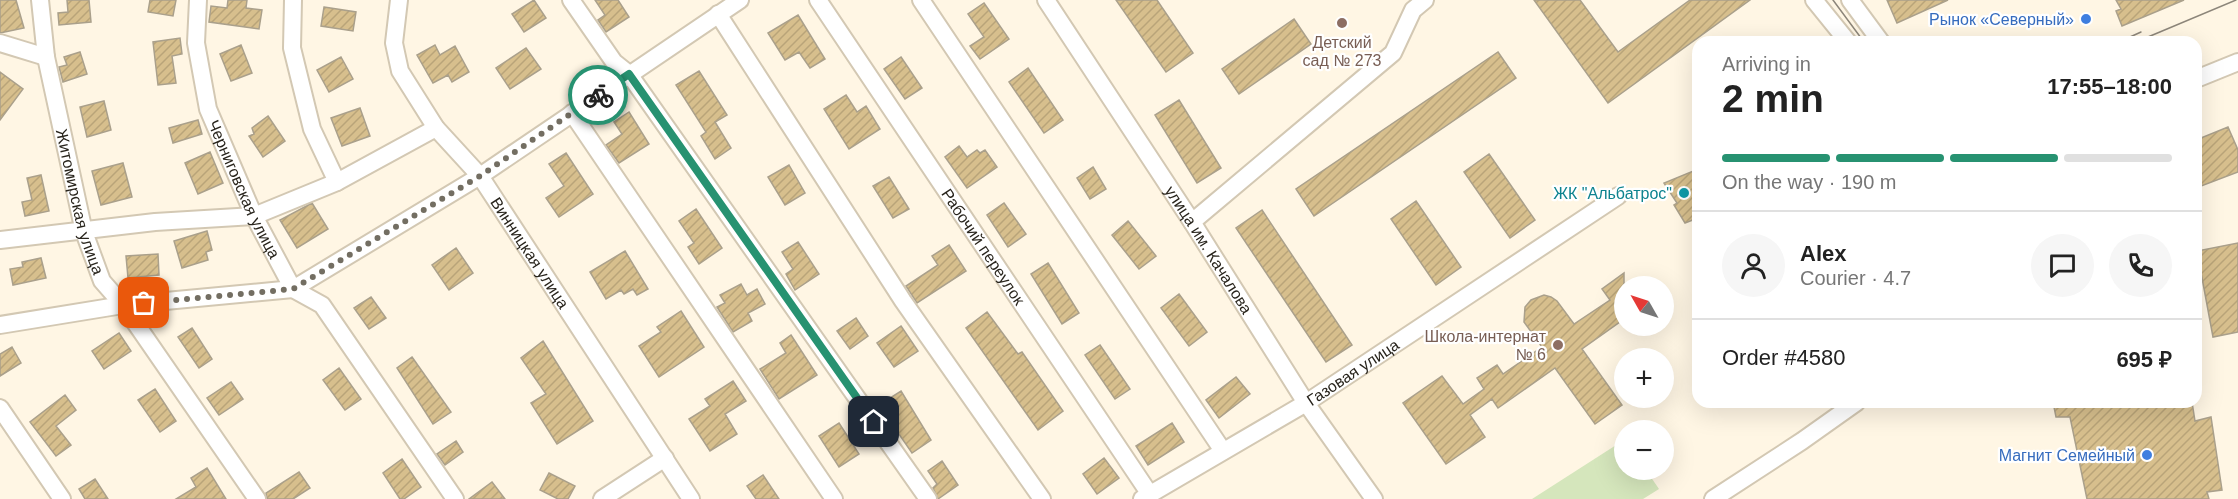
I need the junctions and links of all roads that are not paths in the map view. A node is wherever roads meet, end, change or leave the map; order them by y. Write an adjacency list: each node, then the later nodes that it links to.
1 (40, 0): 17 (street, Житомирская улица)
2 (198, 0): 26 (street, Черниговская улица)
3 (293, 0): 24 (street)
4 (399, 0): 22 (street, Винницкая улица)
5 (571, 0): 19 (street)
6 (740, 0): 13 (street)
7 (818, 0): 38 (street, Рабочий переулок)
8 (921, 0): 36 (street)
9 (1046, 0): 27 (street, улица им. Качалова)
10 (1425, 0): 27 (street)
11 (1814, 0): 14 (street)
12 (1850, 0): 15 (street)
13 (718, 15): 19 (street); 46 (street)
14 (1843, 36)
15 (1877, 36)
16 (0, 42): 17 (street)
17 (46, 57): 28 (street, Житомирская улица)
18 (2238, 62): 20 (street)
19 (629, 74): 21 (street); 45 (street)
20 (2202, 77)
21 (572, 113): 23 (street); 44 (street)
22 (436, 128): 23 (street, Винницкая улица); 24 (street)
23 (480, 176): 30 (street); 37 (street, Винницкая улица)
24 (337, 182): 26 (street)
25 (1618, 196): 33 (street, Газовая улица)
26 (254, 216): 28 (street); 30 (street, Черниговская улица)
27 (1192, 222): 33 (street, улица им. Качалова)
28 (84, 232): 29 (street); 31 (street, Житомирская улица)
29 (0, 240)
30 (293, 289): 31 (street); 41 (street)
31 (123, 304): 32 (street); 40 (street, Житомирская улица)
32 (0, 325)
33 (1306, 403): 36 (street, Газовая улица); 47 (street, улица им. Качалова)
34 (0, 408): 39 (street)
35 (1849, 408): 48 (street)
36 (1223, 451): 38 (street, Газовая улица)
37 (664, 458): 42 (street); 43 (street, Винницкая улица)
38 (1146, 496)
39 (62, 499)
40 (257, 499)
41 (455, 499)
42 (602, 499)
43 (691, 499)
44 (834, 499)
45 (928, 499)
46 (1042, 499)
47 (1374, 499)
48 (1713, 499)

